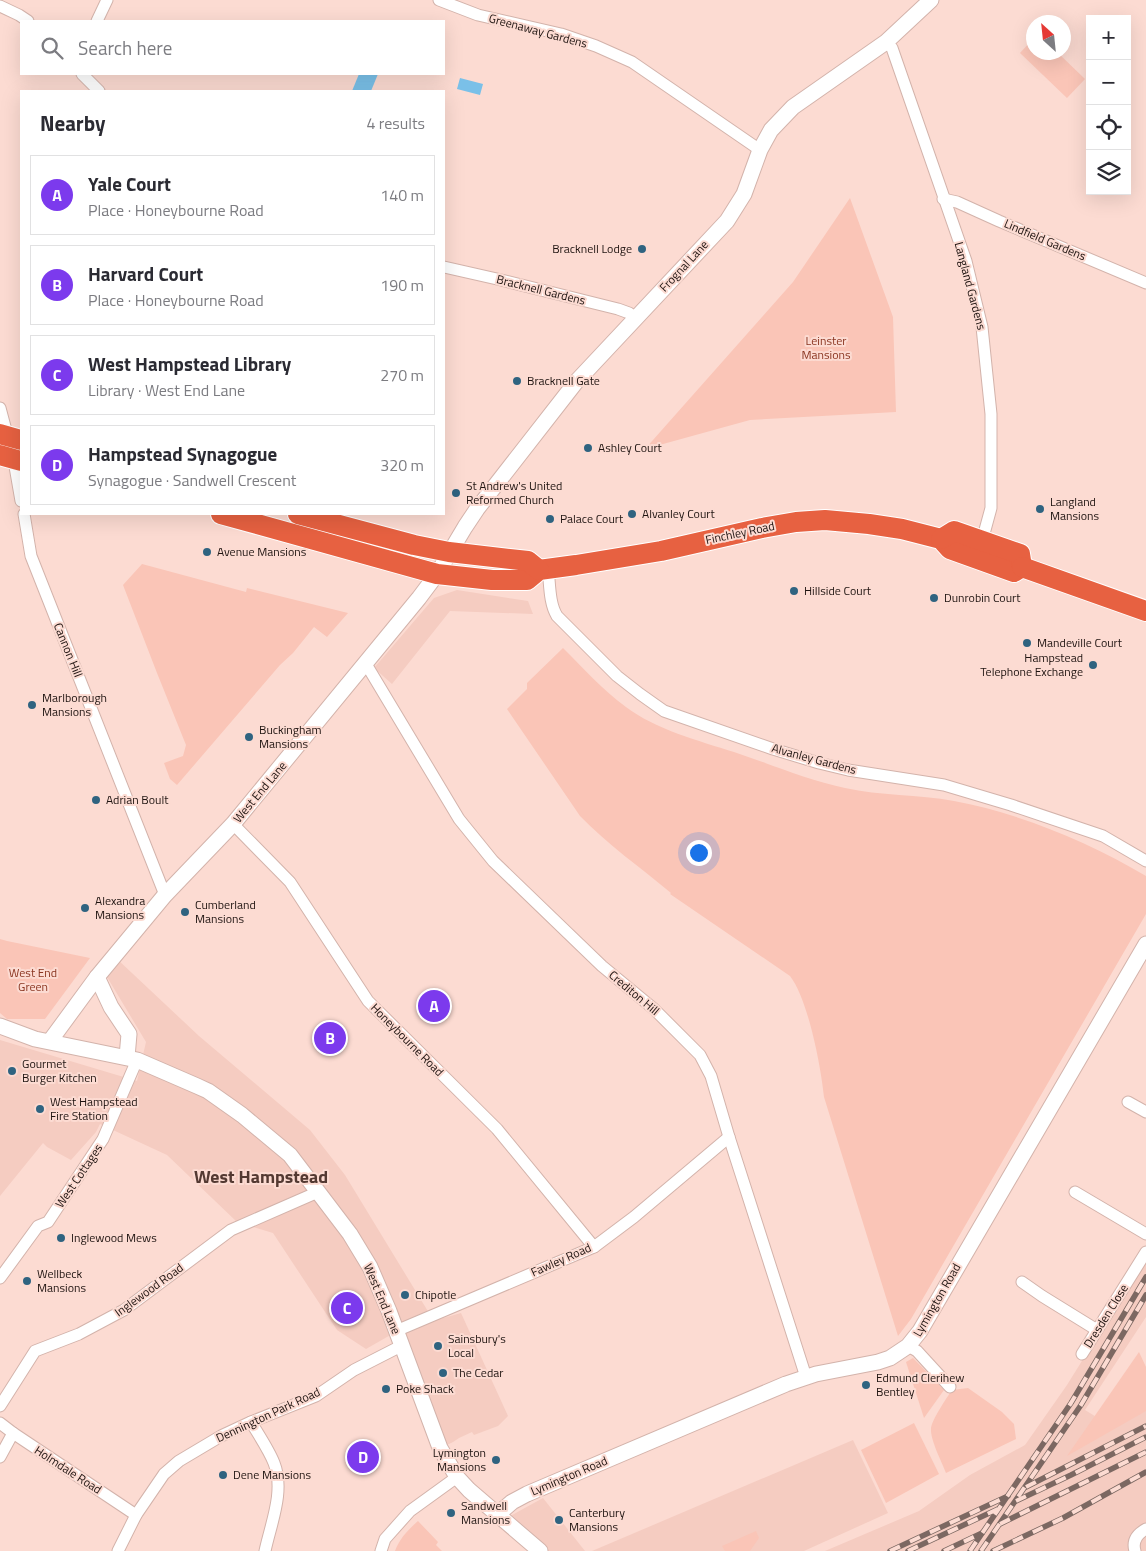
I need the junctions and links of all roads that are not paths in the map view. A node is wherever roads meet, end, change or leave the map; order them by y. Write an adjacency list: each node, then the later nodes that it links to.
1 (107, 0): 6 (street)
2 (439, 0): 10 (street, Greenaway Gardens)
3 (931, 0): 7 (street, Frognal Lane)
4 (0, 6): 5 (street)
5 (26, 20)
6 (97, 20)
7 (886, 42): 10 (street, Frognal Lane); 11 (street, Langland Gardens)
8 (83, 75): 9 (street)
9 (98, 90)
10 (760, 150): 14 (street, Frognal Lane)
11 (943, 199): 13 (street, Lindfield Gardens); 23 (street, Langland Gardens)
12 (445, 267): 14 (street, Bracknell Gardens)
13 (1146, 283)
14 (636, 318): 24 (street, Frognal Lane)
15 (0, 408): 16 (street)
16 (9, 437): 17 (street)
17 (12, 458): 18 (street)
18 (20, 495)
19 (24, 515): 32 (street, Cannon Hill)
20 (225, 515): 27 (highway, Finchley Road)
21 (302, 515): 24 (highway)
22 (941, 539): 23 (highway, Finchley Road); 25 (highway, Finchley Road); 26 (highway, Finchley Road)
23 (982, 541): 25 (highway, Finchley Road)
24 (449, 552): 26 (highway); 27 (street, West End Lane)
25 (1022, 567): 28 (highway, Finchley Road)
26 (544, 570): 27 (highway, Finchley Road); 31 (street, Alvanley Gardens)
27 (437, 574): 29 (street, West End Lane)
28 (1146, 611)
29 (366, 664): 30 (street, West End Lane); 40 (street, Crediton Hill)
30 (233, 824): 32 (street, West End Lane); 44 (street, Honeybourne Road)
31 (1146, 861)
32 (165, 895): 34 (street, West End Lane)
33 (1146, 944): 50 (street, Lymington Road)
34 (97, 977): 36 (street, West End Lane); 37 (street)
35 (0, 1026): 36 (street, West End Lane)
36 (50, 1041): 37 (street, West End Lane)
37 (132, 1059): 41 (street, West End Lane); 46 (street, West Cottages)
38 (1128, 1102): 39 (street)
39 (1146, 1112)
40 (729, 1137): 44 (street, Fawley Road); 52 (street, Crediton Hill)
41 (318, 1192): 49 (street, West End Lane); 54 (street, Inglewood Road)
42 (1075, 1192): 43 (street)
43 (1146, 1234)
44 (594, 1247): 49 (street, Fawley Road)
45 (1146, 1252): 48 (street, Dresden Close)
46 (0, 1278)
47 (1022, 1282): 48 (street)
48 (1097, 1330): 51 (street, Dresden Close)
49 (399, 1338): 55 (street, Dennington Park Road); 59 (street, West End Lane)
50 (908, 1346): 52 (street, Lymington Road); 53 (street)
51 (1082, 1354)
52 (806, 1377): 61 (street, Lymington Road)
53 (950, 1387)
54 (0, 1406)
55 (250, 1422): 60 (street, Dennington Park Road); 64 (street)
56 (0, 1424): 57 (street, Holmdale Road)
57 (13, 1433): 58 (street); 60 (street, Holmdale Road)
58 (0, 1457)
59 (457, 1476): 61 (street, West End Lane); 65 (street)
60 (136, 1515): 63 (street, Dennington Park Road)
61 (497, 1515): 66 (street, West End Lane)
62 (1146, 1529): 67 (street)
63 (118, 1551)
64 (265, 1551)
65 (381, 1551)
66 (540, 1551)
67 (1135, 1551)

